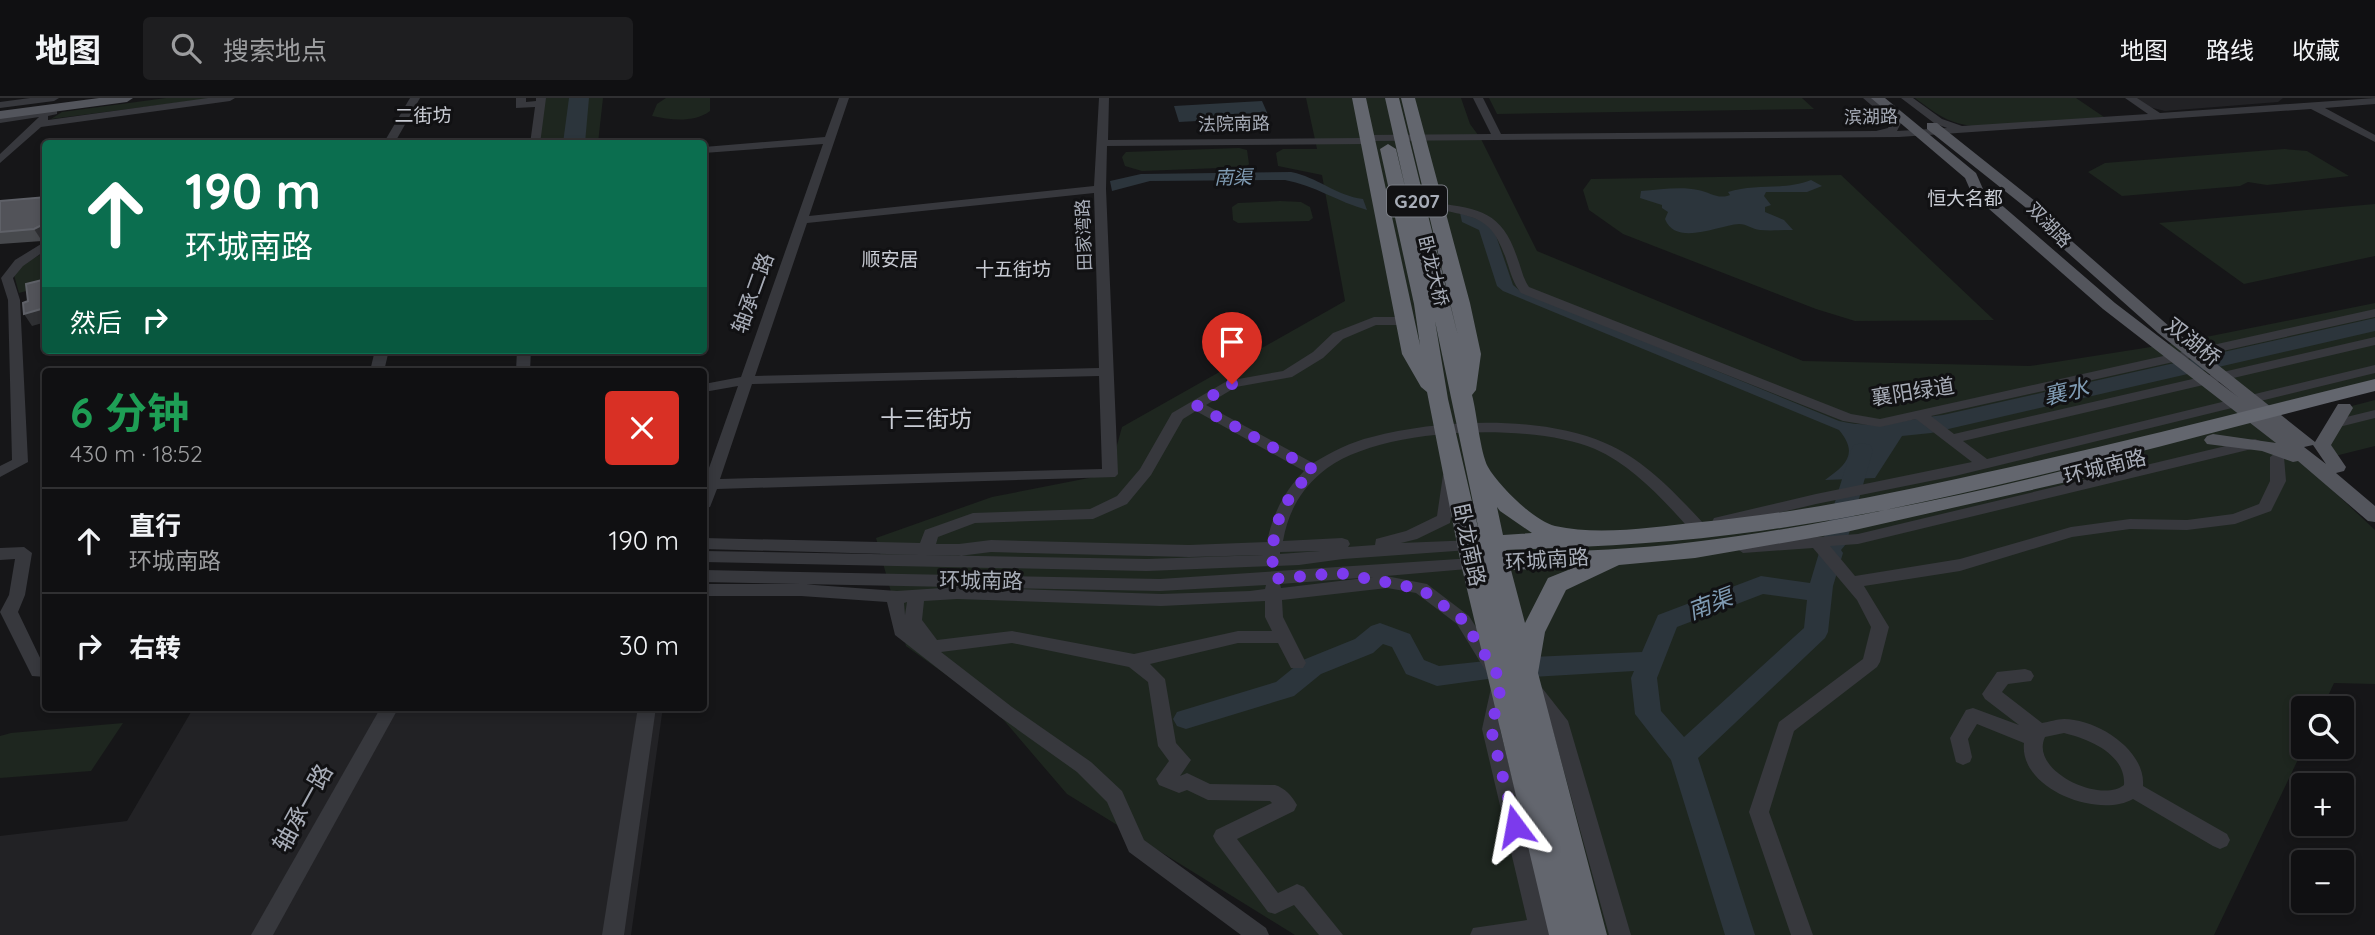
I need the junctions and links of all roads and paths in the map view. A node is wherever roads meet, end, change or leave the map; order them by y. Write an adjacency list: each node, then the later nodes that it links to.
1 (93, 98): 26 (main road)
2 (154, 98): 18 (street)
3 (230, 98): 29 (street)
4 (415, 98): 36 (street)
5 (521, 98): 20 (street)
6 (844, 98): 38 (street, 轴承二路)
7 (1104, 98): 42 (street, 田家湾路)
8 (1359, 98): 39 (highway)
9 (1377, 98): 51 (highway, 卧龙大桥 / G207)
10 (1392, 98): 51 (highway, 卧龙大桥 / G207)
11 (1408, 98): 40 (highway)
12 (1478, 98): 34 (street)
13 (1868, 98): 32 (street)
14 (1877, 98): 33 (main road, 双湖路)
15 (1895, 98): 33 (main road, 双湖路)
16 (1906, 98): 30 (street)
17 (2130, 98): 27 (street)
18 (120, 100): 23 (main road)
19 (2375, 100): 24 (street, 滨湖路)
20 (541, 101): 37 (street)
21 (2296, 101): 22 (street, 滨湖路); 27 (street, 滨湖路)
22 (2317, 105): 24 (street, 滨湖路); 28 (street); 28 (street); 33 (street, 滨湖路)
23 (52, 106): 26 (main road); 29 (street)
24 (2341, 107): 28 (street, 滨湖路)
25 (2375, 108): 28 (street, 滨湖路)
26 (1, 111)
27 (2160, 117): 30 (street, 滨湖路)
28 (2352, 117): 31 (street); 35 (street)
29 (40, 124): 44 (street)
30 (1982, 130): 33 (street, 滨湖路)
31 (2375, 132)
32 (1874, 135): 33 (street, 滨湖路); 34 (street, 滨湖路)
33 (1935, 137): 41 (street, 滨湖路); 50 (main road, 双湖路); 52 (main road, 双湖路)
34 (1498, 138): 41 (street, 滨湖路)
35 (2375, 139)
36 (390, 140)
37 (536, 140)
38 (830, 141): 43 (street); 47 (street, 轴承二路)
39 (1366, 141): 40 (street, 滨湖路); 42 (street, 法院南路); 54 (highway)
40 (1420, 141): 41 (street, 滨湖路); 41 (street); 41 (street); 46 (highway)
41 (1443, 141)
42 (1101, 143): 45 (street, 田家湾路)
43 (707, 150)
44 (0, 160)
45 (1100, 189): 47 (street); 58 (street, 田家湾路)
46 (1437, 206): 64 (highway); 68 (street, 襄阳绿道)
47 (804, 220): 59 (street, 轴承二路)
48 (42, 248): 49 (street)
49 (7, 302): 78 (street)
50 (2135, 303): 66 (main road, 双湖桥)
51 (1432, 304): 62 (highway, 卧龙大桥 / G207); 64 (highway, 卧龙大桥 / G207)
52 (2109, 306): 55 (main road, 双湖桥)
53 (2375, 313): 68 (street, 襄阳绿道)
54 (1404, 321): 62 (highway); 65 (street)
55 (2145, 333): 66 (main road, 双湖桥)
56 (2375, 341): 71 (street)
57 (2375, 369): 66 (street)
58 (1106, 372): 59 (street); 79 (street, 田家湾路)
59 (747, 380): 61 (street); 74 (street, 轴承二路)
60 (2375, 385): 66 (highway, 环城南路)
61 (707, 387)
62 (1438, 399): 70 (highway, 卧龙南路 / G207)
63 (2375, 400): 69 (highway, 环城南路)
64 (1464, 403): 70 (highway, 卧龙南路 / G207)
65 (1196, 405): 77 (street); 89 (street)
66 (2251, 411): 69 (highway, 环城南路); 73 (street); 76 (main road); 82 (highway, 环城南路); 82 (highway, 环城南路); 84 (street)
67 (2375, 414): 69 (street)
68 (1920, 415): 71 (street)
69 (2339, 416): 76 (main road)
70 (1457, 429): 75 (highway, 卧龙南路 / G207); 77 (street); 85 (street)
71 (1950, 438): 73 (street)
72 (2277, 457): 100 (street)
73 (1983, 464): 82 (street)
74 (710, 465): 79 (street, 轴承二路)
75 (1465, 467): 86 (street); 88 (highway); 94 (highway, 卧龙南路 / G207)
76 (2328, 467): 81 (main road); 83 (main road)
77 (1314, 470): 91 (street)
78 (0, 472)
79 (710, 484): 80 (street, 轴承二路)
80 (707, 494)
81 (2375, 499)
82 (1886, 501): 84 (highway, 环城南路); 85 (street)
83 (2375, 516)
84 (1809, 531): 85 (highway, 环城南路); 100 (street)
85 (1690, 537): 88 (highway, 环城南路)
86 (1387, 541): 91 (street); 92 (street)
87 (707, 543): 89 (street)
88 (1617, 546): 94 (highway, 环城南路); 112 (highway)
89 (927, 549): 90 (street)
90 (1189, 551): 91 (street); 96 (street)
91 (1272, 553): 92 (street, 环城南路); 96 (street, 环城南路); 102 (street)
92 (1343, 553): 94 (street, 环城南路)
93 (0, 554): 110 (street)
94 (1483, 554): 97 (street, 环城南路); 112 (highway, 卧龙南路 / G207)
95 (707, 557): 96 (street, 环城南路)
96 (1147, 565)
97 (1339, 573): 99 (street); 102 (street, 环城南路)
98 (707, 576): 101 (street, 环城南路)
99 (1388, 582): 102 (street); 112 (street)
100 (1853, 582): 129 (street)
101 (1160, 585): 102 (street, 环城南路); 106 (street)
102 (1273, 587): 106 (street); 107 (street)
103 (707, 590): 105 (street)
104 (917, 595): 105 (street); 106 (street); 108 (street)
105 (897, 597): 124 (street)
106 (1206, 598)
107 (1284, 637): 108 (street); 109 (street)
108 (1134, 662): 125 (street)
109 (1297, 663)
110 (42, 670)
111 (2025, 676): 113 (street)
112 (1514, 682): 121 (highway, 卧龙南路 / G207); 127 (highway, 卧龙南路 / G207); 128 (street)
113 (1991, 694): 116 (street); 117 (street)
114 (388, 711): 122 (street, 轴承一路)
115 (646, 711): 123 (street)
116 (1973, 715): 117 (street); 118 (street)
117 (2036, 736): 119 (street); 119 (street)
118 (1964, 757)
119 (2132, 789): 120 (street)
120 (2220, 840)
121 (1551, 931): 126 (street)
122 (262, 935)
123 (613, 935)
124 (1258, 935)
125 (1332, 935)
126 (1482, 935)
127 (1592, 935)
128 (1620, 935)
129 (1802, 935)

